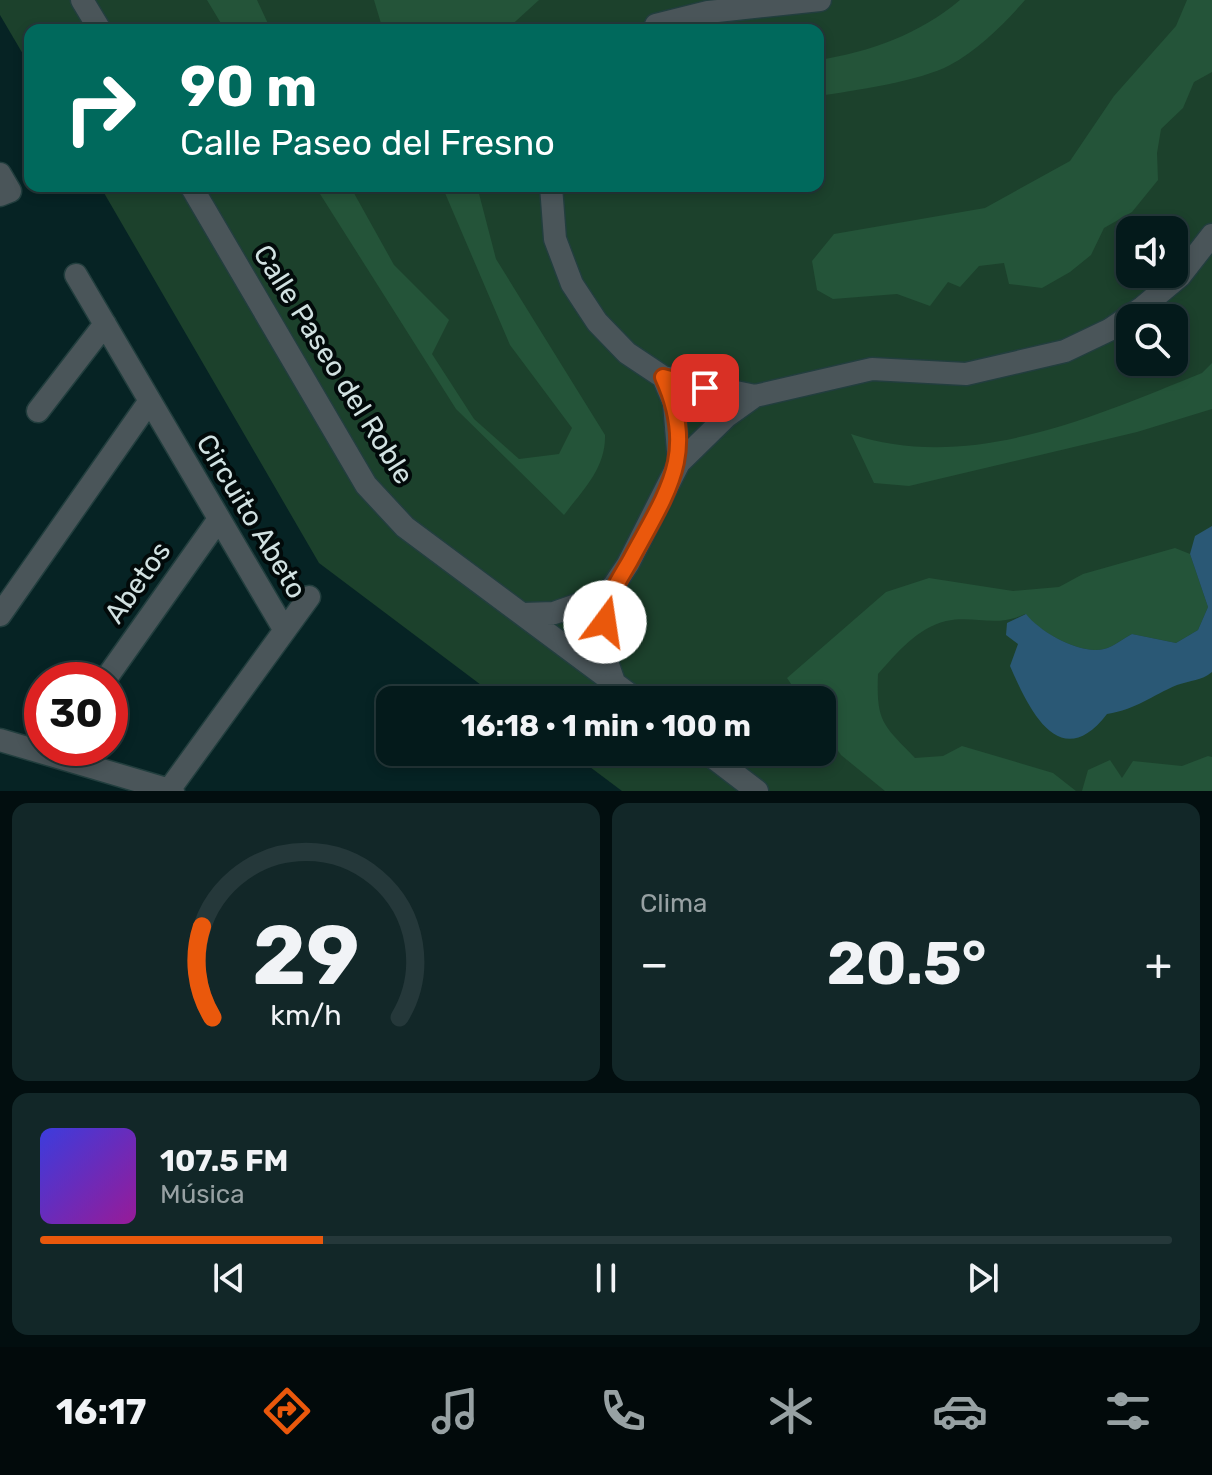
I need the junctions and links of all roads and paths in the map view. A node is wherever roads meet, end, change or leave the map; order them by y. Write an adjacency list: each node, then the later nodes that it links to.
1 (82, 0): 5 (street)
2 (664, 0): 6 (street)
3 (820, 0): 4 (street)
4 (729, 4): 7 (street)
5 (96, 24)
6 (653, 24)
7 (662, 24)
8 (195, 192): 21 (street, Calle Paseo del Roble)
9 (551, 192): 13 (street)
10 (1212, 235): 14 (street)
11 (76, 275): 12 (street, Circuito Abeto)
12 (105, 324): 15 (street, Circuito Abeto); 16 (street)
13 (663, 377): 14 (street); 17 (street)
14 (755, 396): 17 (street)
15 (149, 402): 18 (street, Circuito Abeto); 22 (street)
16 (38, 411)
17 (679, 463): 19 (street)
18 (219, 519): 23 (street, Circuito Abeto); 24 (street, Abetos)
19 (608, 594): 21 (street); 25 (street)
20 (309, 597): 23 (street)
21 (523, 614): 25 (street, Calle Paseo del Roble)
22 (0, 615)
23 (284, 629): 31 (street, Circuito Abeto)
24 (118, 662)
25 (614, 682): 26 (street, Calle Paseo del Roble)
26 (619, 686)
27 (0, 740): 28 (street, Circuito Abeto)
28 (24, 745)
29 (97, 766): 31 (street, Circuito Abeto)
30 (724, 766): 32 (street)
31 (171, 790)
32 (757, 791)

